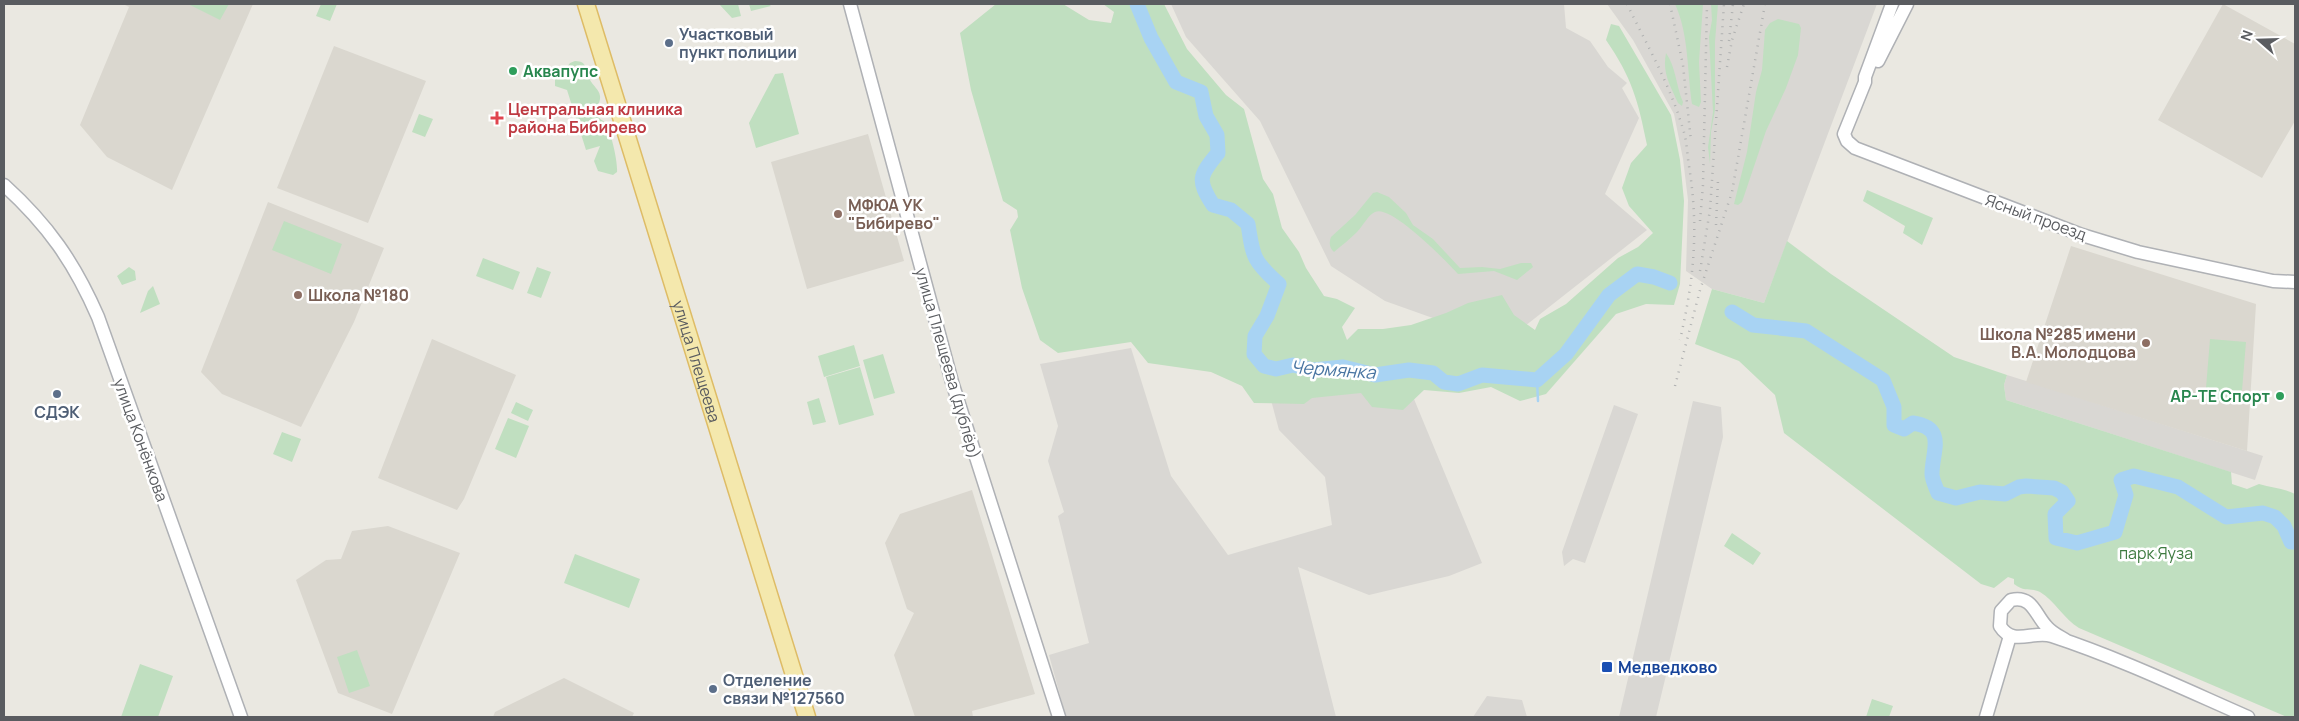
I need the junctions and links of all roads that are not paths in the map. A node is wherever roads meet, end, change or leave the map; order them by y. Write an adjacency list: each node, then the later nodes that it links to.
1 (586, 4): 13 (main road, улица Плещеева)
2 (850, 4): 14 (street, улица Плещеева (дублёр))
3 (1892, 4): 5 (street)
4 (1907, 4): 5 (street)
5 (1865, 82): 7 (street, Ясный проезд)
6 (4, 185): 12 (street, улица Конёнкова)
7 (2295, 282)
8 (2038, 616): 9 (street); 10 (street); 11 (street)
9 (2030, 634): 10 (street); 11 (street)
10 (2010, 636): 15 (street)
11 (2068, 641): 16 (street)
12 (241, 717)
13 (807, 717)
14 (1059, 717)
15 (1986, 717)
16 (2248, 717)

